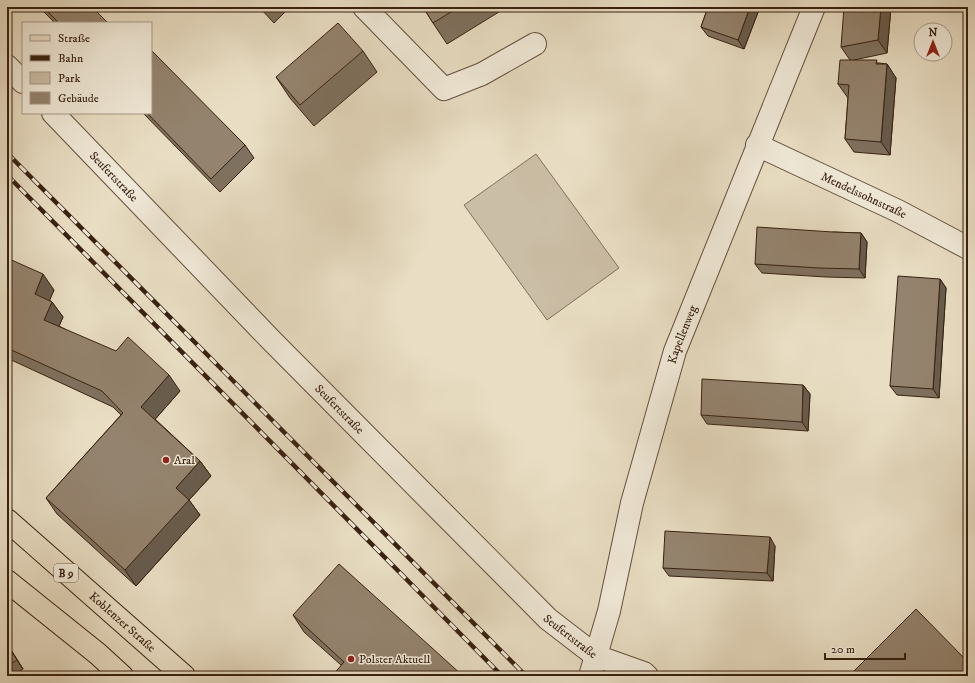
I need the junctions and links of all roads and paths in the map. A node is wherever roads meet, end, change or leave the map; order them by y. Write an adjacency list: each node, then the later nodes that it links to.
1 (364, 7): 3 (street)
2 (814, 7): 7 (street, Kapellenweg)
3 (535, 44)
4 (7, 66): 5 (street)
5 (22, 81)
6 (54, 114): 11 (street, Seufertstraße)
7 (758, 145): 8 (street, Mendelssohnstraße); 11 (street, Kapellenweg)
8 (968, 248)
9 (7, 520): 13 (main road, Koblenzer Straße / B 9)
10 (7, 581): 12 (main road)
11 (593, 666): 14 (street, Seufertstraße)
12 (122, 676)
13 (184, 676)
14 (647, 676)

